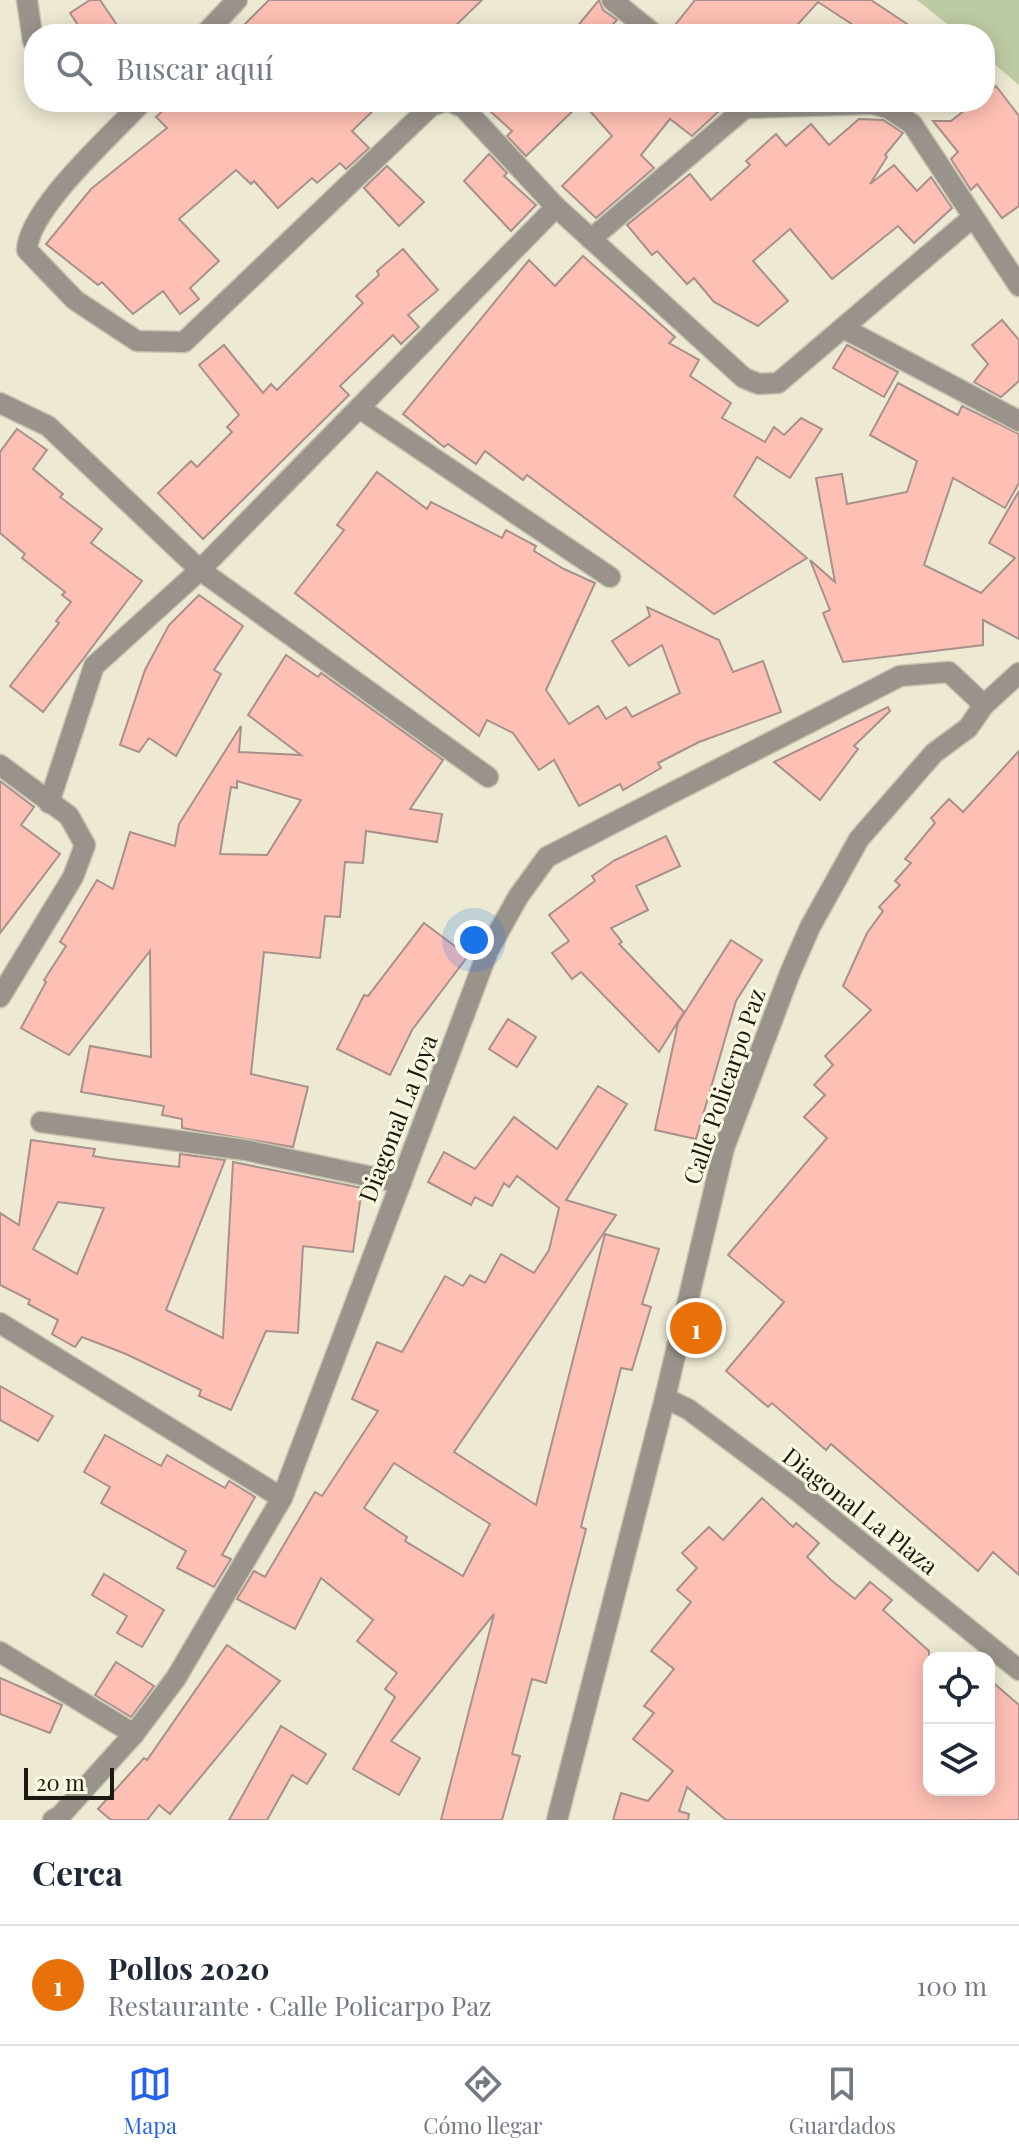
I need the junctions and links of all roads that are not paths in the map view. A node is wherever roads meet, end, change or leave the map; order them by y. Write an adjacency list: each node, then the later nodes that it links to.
1 (27, 0): 4 (street)
2 (237, 0): 5 (street)
3 (612, 0): 6 (street)
4 (31, 24)
5 (214, 24)
6 (642, 24)
7 (133, 112): 8 (street)
8 (425, 112)
9 (468, 112): 12 (street)
10 (733, 112): 14 (street)
11 (894, 112): 13 (street)
12 (556, 207): 14 (street); 18 (street)
13 (973, 217): 15 (street); 16 (street)
14 (591, 239): 16 (street)
15 (1019, 286)
16 (843, 328): 19 (street)
17 (0, 403): 20 (street)
18 (359, 408): 20 (street); 21 (street)
19 (1019, 421)
20 (200, 570): 25 (street); 26 (street)
21 (610, 577)
22 (1019, 673): 23 (street, Calle Policarpo Paz)
23 (984, 705): 29 (street, Diagonal La Joya); 31 (street, Calle Policarpo Paz)
24 (0, 765): 26 (street)
25 (488, 777)
26 (49, 803): 27 (street)
27 (0, 997)
28 (41, 1122): 29 (street)
29 (401, 1183): 32 (street, Diagonal La Joya)
30 (0, 1323): 32 (street)
31 (665, 1398): 34 (street, Diagonal La Plaza); 37 (street, Calle Policarpo Paz)
32 (282, 1498): 35 (street, Diagonal La Joya)
33 (0, 1652): 35 (street)
34 (1019, 1670)
35 (134, 1734): 36 (street, Diagonal La Joya)
36 (53, 1820)
37 (557, 1820)

